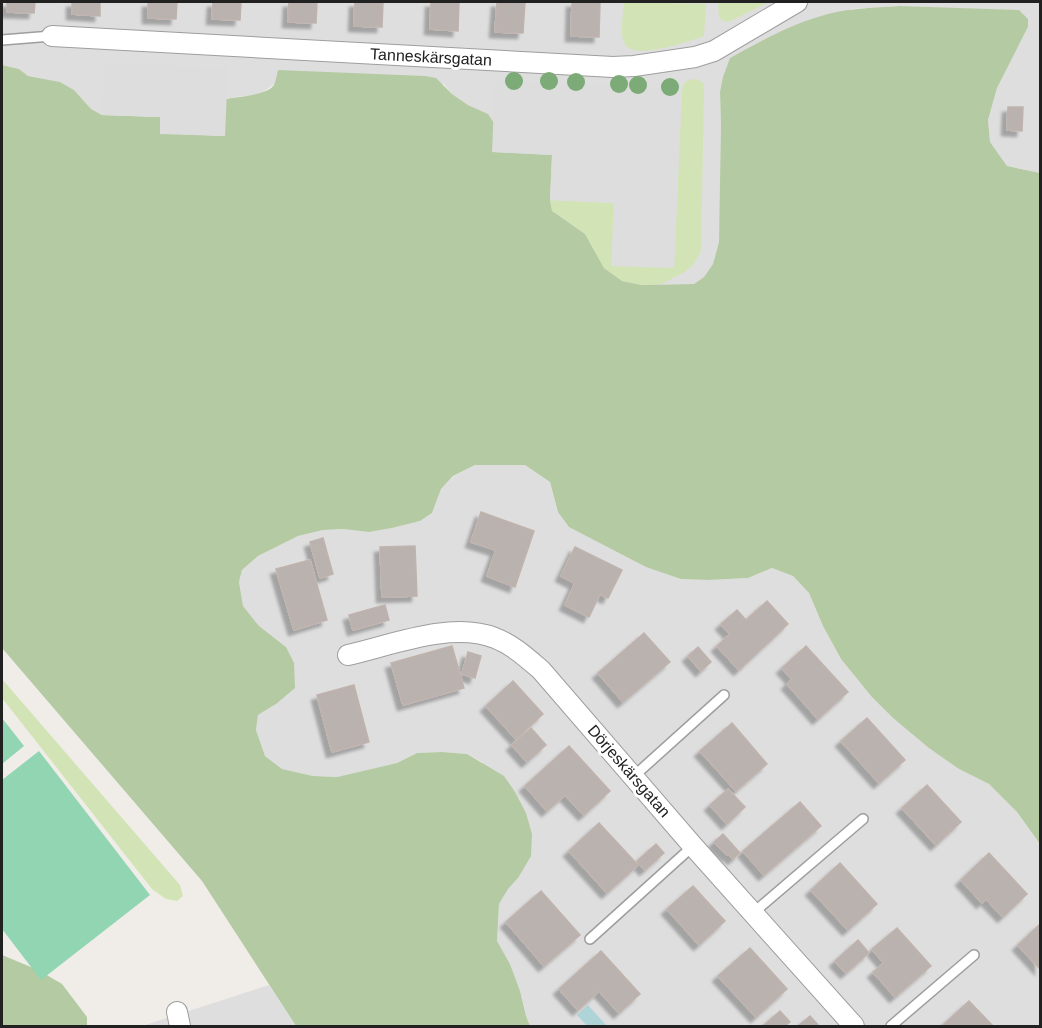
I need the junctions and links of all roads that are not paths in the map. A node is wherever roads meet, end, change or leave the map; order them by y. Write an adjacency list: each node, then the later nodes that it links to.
1 (797, 2): 2 (street, Tanneskärsgatan)
2 (51, 36): 3 (lane)
3 (2, 40)
4 (348, 655): 6 (street, Dörjeskärsgatan)
5 (724, 695): 6 (lane)
6 (633, 777): 8 (street, Dörjeskärsgatan)
7 (863, 819): 9 (lane)
8 (693, 846): 9 (street, Dörjeskärsgatan); 10 (lane)
9 (753, 913): 12 (street, Dörjeskärsgatan)
10 (590, 939)
11 (974, 955): 13 (lane)
12 (854, 1026)
13 (891, 1026)

